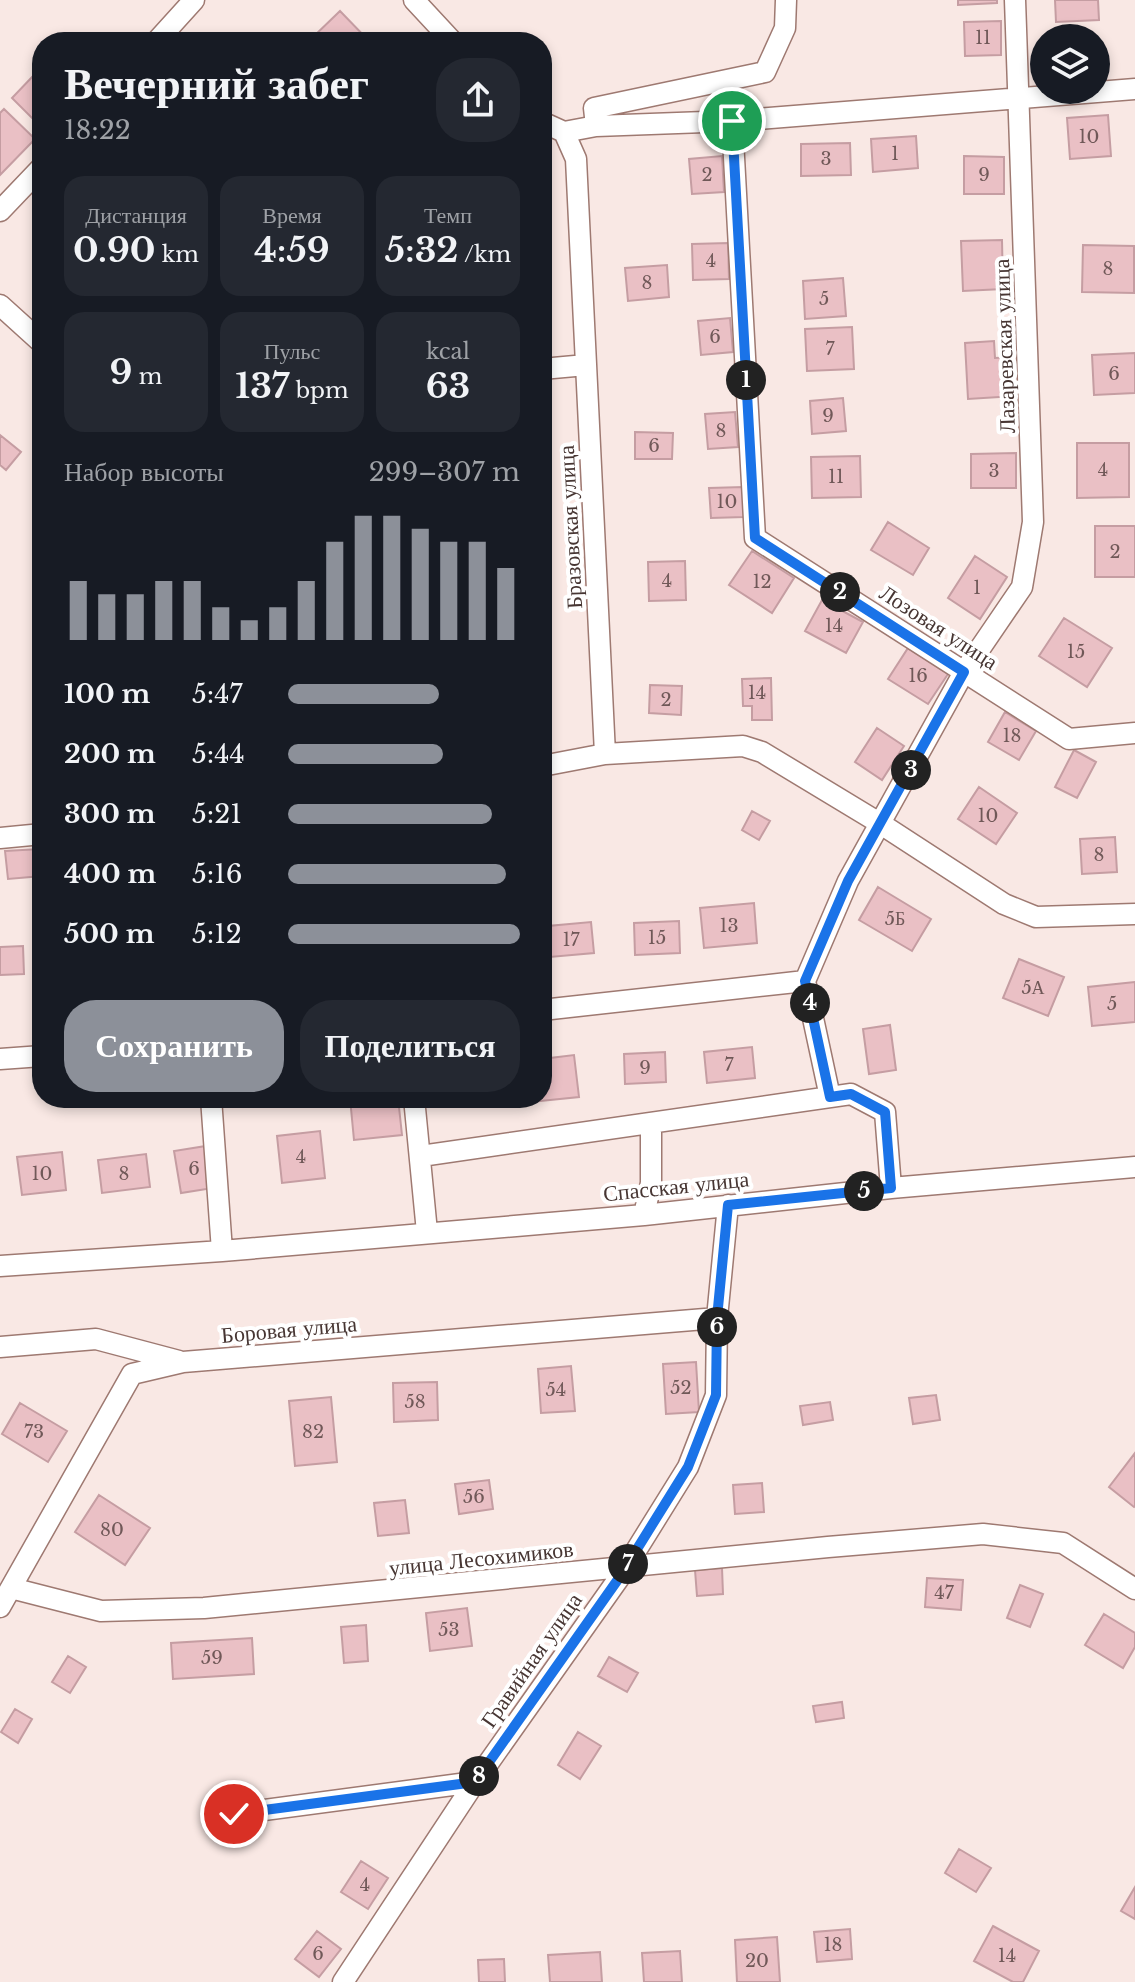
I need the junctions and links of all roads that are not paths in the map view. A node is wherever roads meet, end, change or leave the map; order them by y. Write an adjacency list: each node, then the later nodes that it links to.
1 (194, 0): 5 (street)
2 (414, 0): 6 (street)
3 (786, 0): 10 (street)
4 (1015, 0): 8 (street, Лазаревская улица)
5 (165, 32)
6 (444, 32)
7 (1135, 89): 8 (street)
8 (1020, 99): 9 (street); 19 (street, Лазаревская улица)
9 (732, 121): 10 (street); 19 (street, Лозовая улица)
10 (596, 126): 12 (street)
11 (552, 127): 12 (street)
12 (564, 132): 17 (street, Бразовская улица)
13 (32, 177): 14 (street)
14 (0, 211)
15 (0, 305): 16 (street)
16 (32, 334)
17 (586, 365): 18 (street); 21 (street, Бразовская улица)
18 (552, 368)
19 (964, 672): 20 (street, Лозовая улица); 23 (street, Лазаревская улица)
20 (1135, 733)
21 (605, 754): 22 (street); 23 (street)
22 (552, 764)
23 (881, 824): 26 (street); 27 (street, Лазаревская улица)
24 (32, 835): 25 (street)
25 (0, 838)
26 (1135, 914)
27 (805, 981): 28 (street); 31 (street)
28 (552, 1009)
29 (32, 1057): 30 (street)
30 (0, 1059)
31 (830, 1097): 34 (street); 37 (street)
32 (212, 1108): 41 (street)
33 (415, 1108): 35 (street)
34 (651, 1123): 35 (street); 39 (street)
35 (421, 1156): 40 (street)
36 (1135, 1167): 37 (street, Спасская улица)
37 (891, 1188): 38 (street, Спасская улица)
38 (728, 1205): 39 (street, Спасская улица); 43 (street, Гравийная улица)
39 (644, 1215): 40 (street, Спасская улица)
40 (427, 1232): 41 (street, Спасская улица)
41 (222, 1251): 42 (street, Спасская улица)
42 (0, 1266)
43 (717, 1318): 45 (street, Боровая улица); 46 (street, Гравийная улица)
44 (0, 1347): 45 (street)
45 (183, 1362): 47 (street, Боровая улица)
46 (626, 1567): 47 (street, улица Лесохимиков); 48 (street, улица Лесохимиков); 50 (street, Гравийная улица)
47 (11, 1588): 49 (street, Боровая улица)
48 (1135, 1589)
49 (0, 1607)
50 (475, 1782): 51 (street); 52 (street, Гравийная улица)
51 (234, 1814)
52 (343, 1982)

